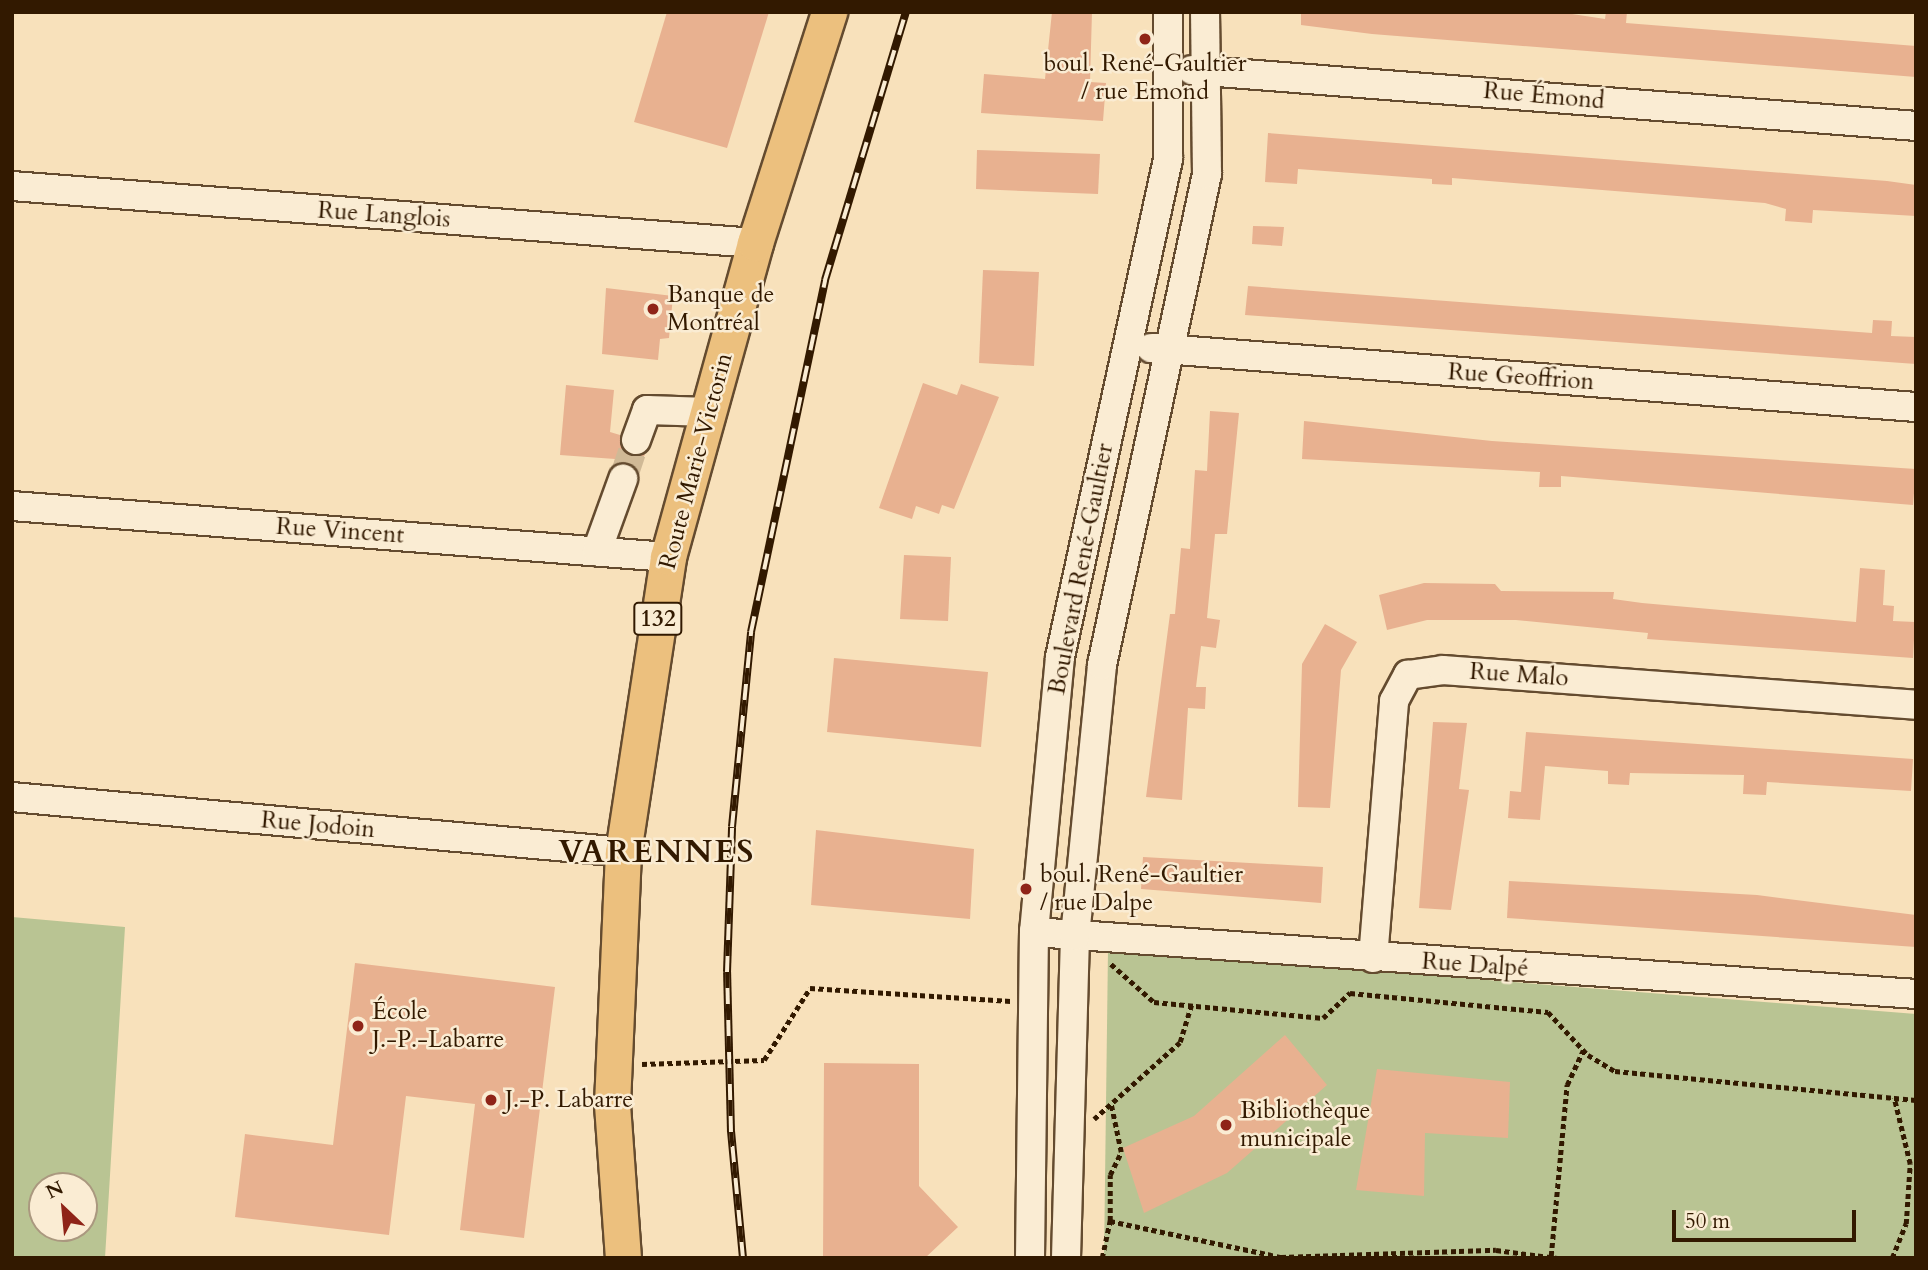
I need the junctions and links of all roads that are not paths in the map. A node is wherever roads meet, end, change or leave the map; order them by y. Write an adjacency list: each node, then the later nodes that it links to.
1 (829, 12): 8 (main road, Route Marie-Victorin / 132)
2 (1168, 12): 5 (street, Boulevard René-Gaultier)
3 (1205, 12): 4 (street, Boulevard René-Gaultier)
4 (1208, 69): 5 (street, Rue Émond); 6 (street, Rue Émond); 10 (street, Boulevard René-Gaultier)
5 (1171, 71): 9 (street, Boulevard René-Gaultier)
6 (1916, 126)
7 (12, 186): 8 (street, Rue Langlois)
8 (755, 243): 12 (main road, Route Marie-Victorin / 132)
9 (1126, 346): 10 (street, Rue Geoffrion); 21 (street, Boulevard René-Gaultier)
10 (1167, 350): 11 (street, Rue Geoffrion); 22 (street, Boulevard René-Gaultier)
11 (1916, 407)
12 (709, 412): 13 (street); 17 (main road, Route Marie-Victorin / 132)
13 (636, 440)
14 (623, 479): 16 (street)
15 (12, 506): 16 (street, Rue Vincent)
16 (597, 551): 17 (street, Rue Vincent)
17 (668, 557): 20 (main road, Route Marie-Victorin / 132)
18 (1916, 705): 23 (street, Rue Malo)
19 (12, 797): 20 (street, Rue Jodoin)
20 (624, 852): 25 (main road, Route Marie-Victorin / 132)
21 (1034, 932): 22 (street, Rue Dalpé); 26 (street, Boulevard René-Gaultier)
22 (1075, 936): 23 (street, Rue Dalpé); 27 (street, Boulevard René-Gaultier)
23 (1373, 958): 24 (street, Rue Dalpé)
24 (1916, 993)
25 (623, 1258)
26 (1030, 1258)
27 (1066, 1258)

